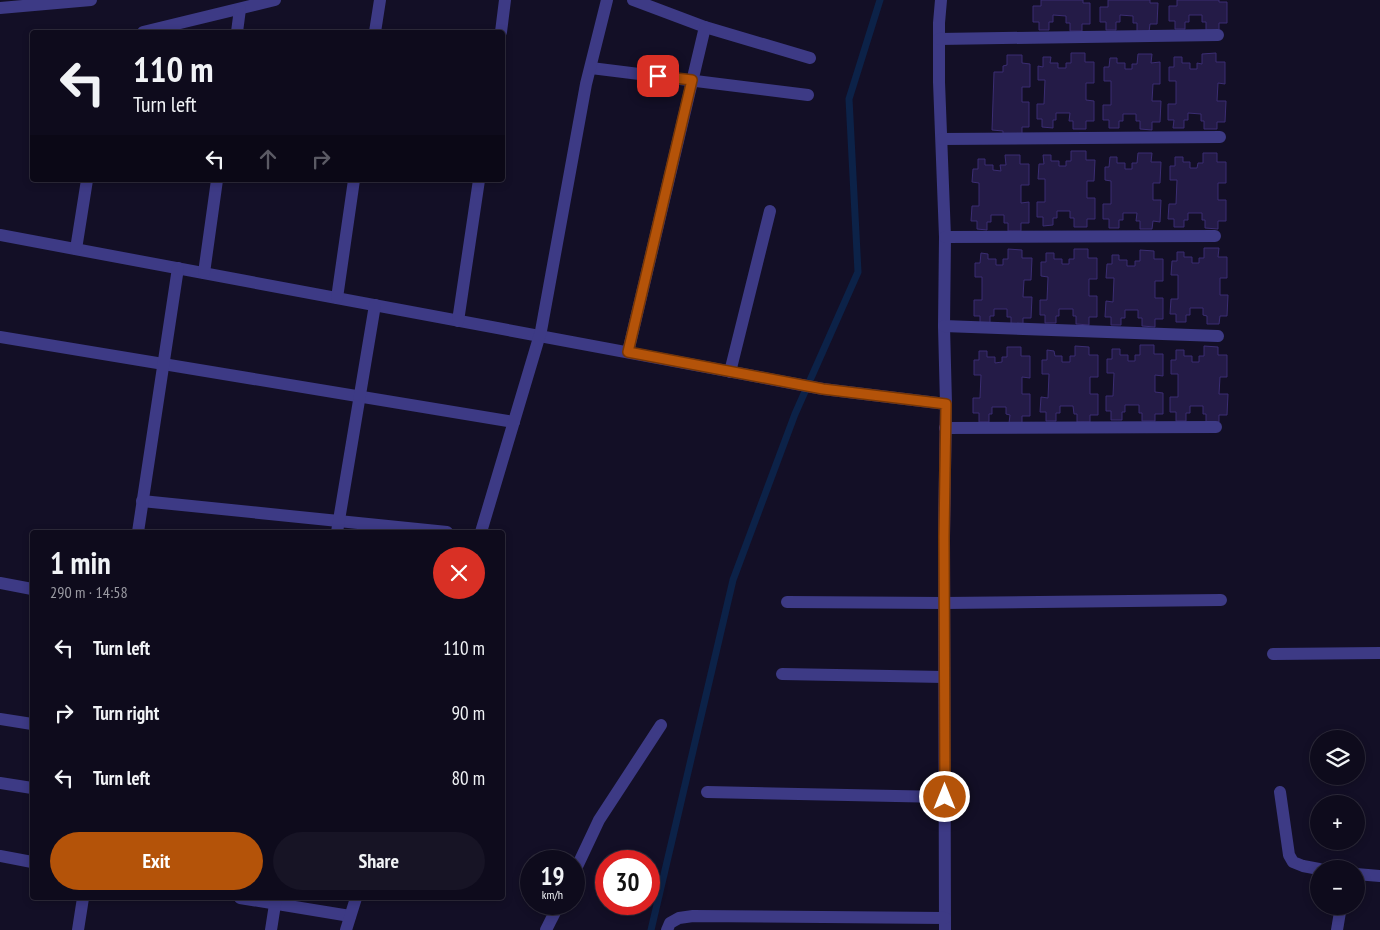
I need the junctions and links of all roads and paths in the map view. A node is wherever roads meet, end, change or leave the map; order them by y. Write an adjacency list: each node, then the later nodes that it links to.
1 (91, 0): 8 (street)
2 (275, 0): 9 (street)
3 (380, 0): 13 (street)
4 (506, 0): 14 (street)
5 (607, 0): 18 (street)
6 (633, 0): 10 (street)
7 (941, 0): 16 (street)
8 (0, 8)
9 (240, 9): 11 (street); 12 (street)
10 (704, 27): 17 (street); 19 (street)
11 (151, 30)
12 (237, 30)
13 (375, 30)
14 (501, 30)
15 (1218, 35): 16 (street)
16 (939, 39): 22 (street)
17 (810, 58)
18 (591, 68): 19 (street); 38 (street)
19 (692, 80): 20 (street); 41 (street)
20 (808, 95)
21 (1220, 137): 22 (street)
22 (942, 140): 30 (street)
23 (87, 182): 31 (street)
24 (217, 182): 33 (street)
25 (354, 182): 34 (street)
26 (479, 182): 36 (street)
27 (770, 211): 43 (street)
28 (0, 235): 31 (street)
29 (1214, 236): 30 (street)
30 (945, 237): 37 (street)
31 (76, 249): 32 (street)
32 (178, 268): 33 (street); 42 (street)
33 (204, 273): 34 (street)
34 (337, 298): 35 (street)
35 (375, 305): 36 (street); 44 (street)
36 (458, 321): 38 (street)
37 (944, 326): 39 (street); 45 (street)
38 (540, 336): 41 (street); 46 (street)
39 (1218, 336)
40 (0, 337): 42 (street)
41 (628, 352): 43 (street)
42 (163, 364): 44 (street); 49 (street)
43 (730, 372): 45 (street)
44 (360, 396): 46 (street); 50 (street)
45 (946, 404): 48 (street)
46 (514, 422): 53 (street)
47 (1216, 427): 48 (street)
48 (945, 428): 58 (street)
49 (142, 501): 50 (street); 51 (street)
50 (338, 527): 52 (street)
51 (138, 530)
52 (403, 530)
53 (482, 530)
54 (0, 583): 55 (street)
55 (30, 589)
56 (1221, 600): 58 (street)
57 (787, 602): 58 (street)
58 (944, 603): 62 (street)
59 (1380, 653): 60 (street)
60 (1273, 654)
61 (782, 674): 62 (street)
62 (944, 677): 70 (street)
63 (0, 719): 64 (street)
64 (30, 724)
65 (661, 726): 71 (street)
66 (0, 783): 67 (street)
67 (30, 788)
68 (707, 792): 70 (street)
69 (1280, 792): 74 (street)
70 (945, 797): 83 (street)
71 (585, 850)
72 (0, 856): 73 (street)
73 (30, 862)
74 (1310, 867)
75 (1365, 875): 76 (street)
76 (1380, 876)
77 (83, 900): 84 (street)
78 (355, 900): 82 (street)
79 (276, 901): 82 (street); 85 (street)
80 (554, 915): 87 (street)
81 (1340, 915): 89 (street)
82 (350, 916): 86 (street)
83 (945, 924): 88 (street)
84 (78, 930)
85 (271, 930)
86 (346, 930)
87 (546, 930)
88 (667, 930)
89 (1337, 930)

